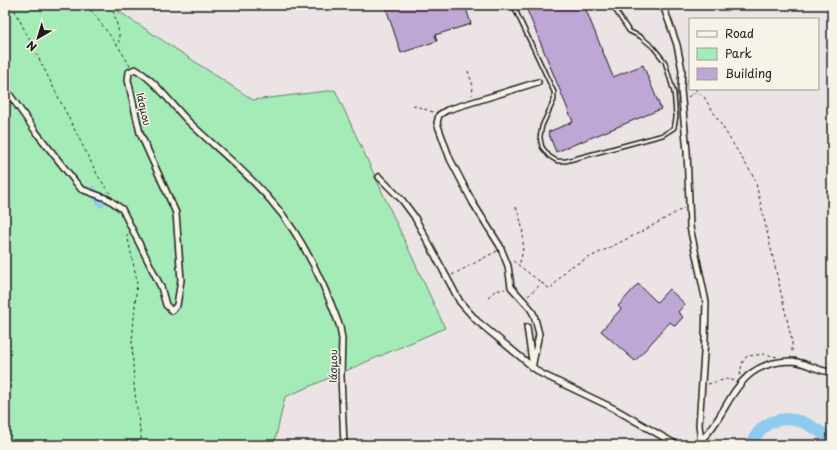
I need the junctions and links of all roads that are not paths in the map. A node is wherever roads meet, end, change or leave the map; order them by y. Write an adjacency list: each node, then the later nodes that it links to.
1 (513, 5): 2 (lane)
2 (612, 5)
3 (663, 5): 10 (street)
4 (538, 82): 8 (street)
5 (5, 88): 11 (street, Ιάσμου)
6 (378, 177): 8 (street)
7 (527, 327): 8 (street)
8 (532, 366): 12 (street)
9 (832, 372): 10 (street)
10 (701, 441): 13 (street)
11 (344, 445)
12 (677, 445)
13 (695, 445)

